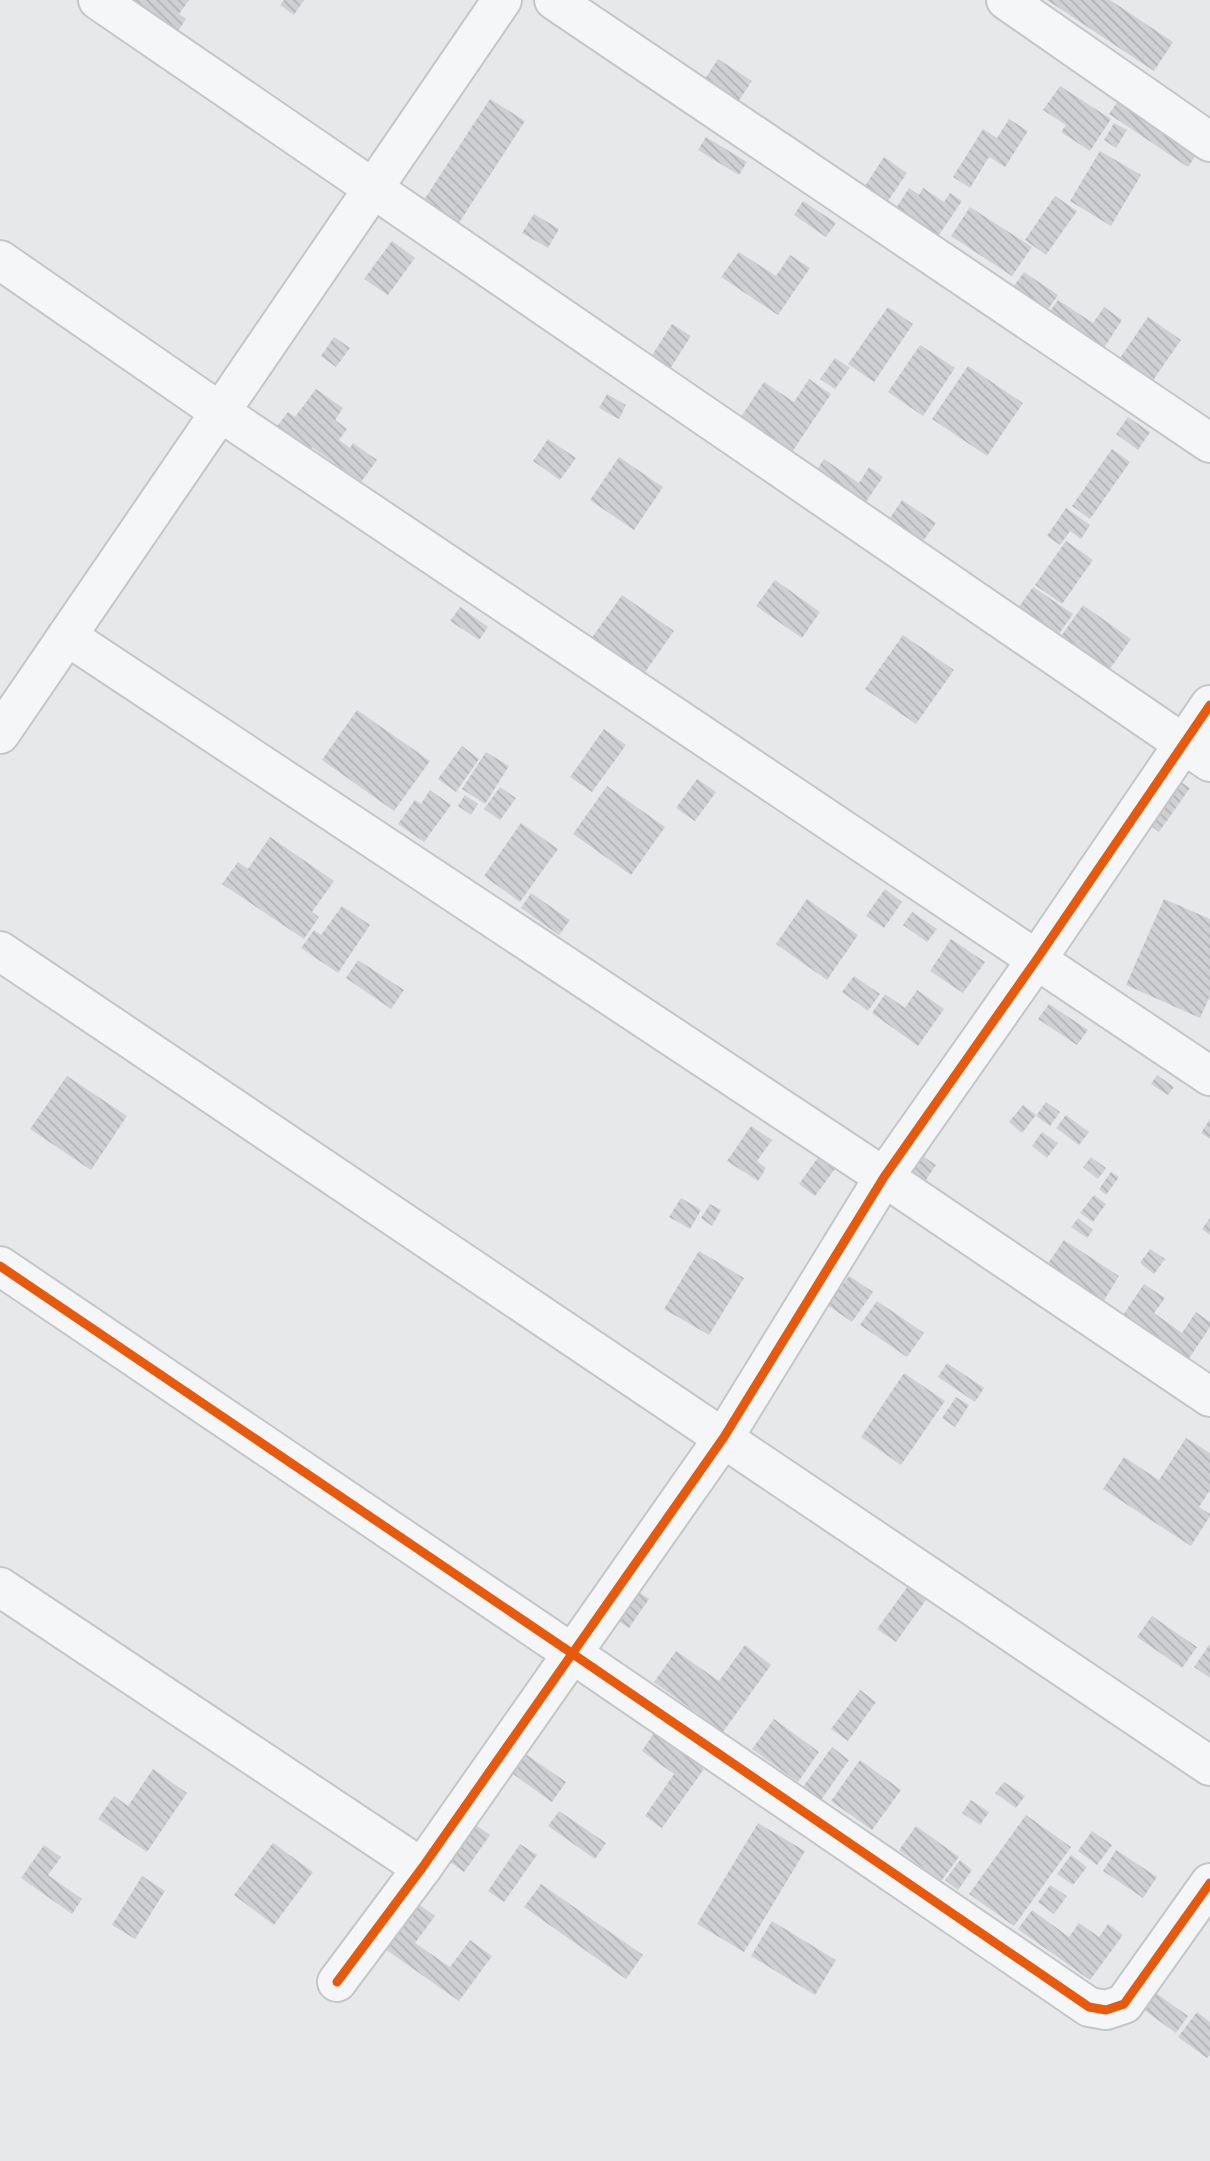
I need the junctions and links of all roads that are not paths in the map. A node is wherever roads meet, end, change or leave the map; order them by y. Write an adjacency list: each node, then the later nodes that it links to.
1 (98, 0): 6 (street)
2 (502, 0): 6 (street)
3 (554, 0): 9 (street)
4 (1006, 0): 5 (street)
5 (1210, 142)
6 (373, 189): 8 (street); 13 (street)
7 (0, 260): 8 (street)
8 (220, 412): 10 (street); 15 (street)
9 (1210, 443)
10 (67, 636): 12 (street); 17 (street)
11 (1210, 705): 13 (street)
12 (0, 734)
13 (1197, 753): 15 (street)
14 (0, 951): 20 (street)
15 (1037, 959): 16 (street); 17 (street)
16 (1210, 1076)
17 (884, 1177): 19 (street); 20 (street)
18 (0, 1266): 22 (street)
19 (1210, 1397)
20 (724, 1437): 22 (street); 23 (street)
21 (0, 1587): 24 (street)
22 (573, 1654): 24 (street); 25 (street)
23 (1210, 1766)
24 (422, 1868): 26 (street)
25 (1210, 1883)
26 (337, 1982)

